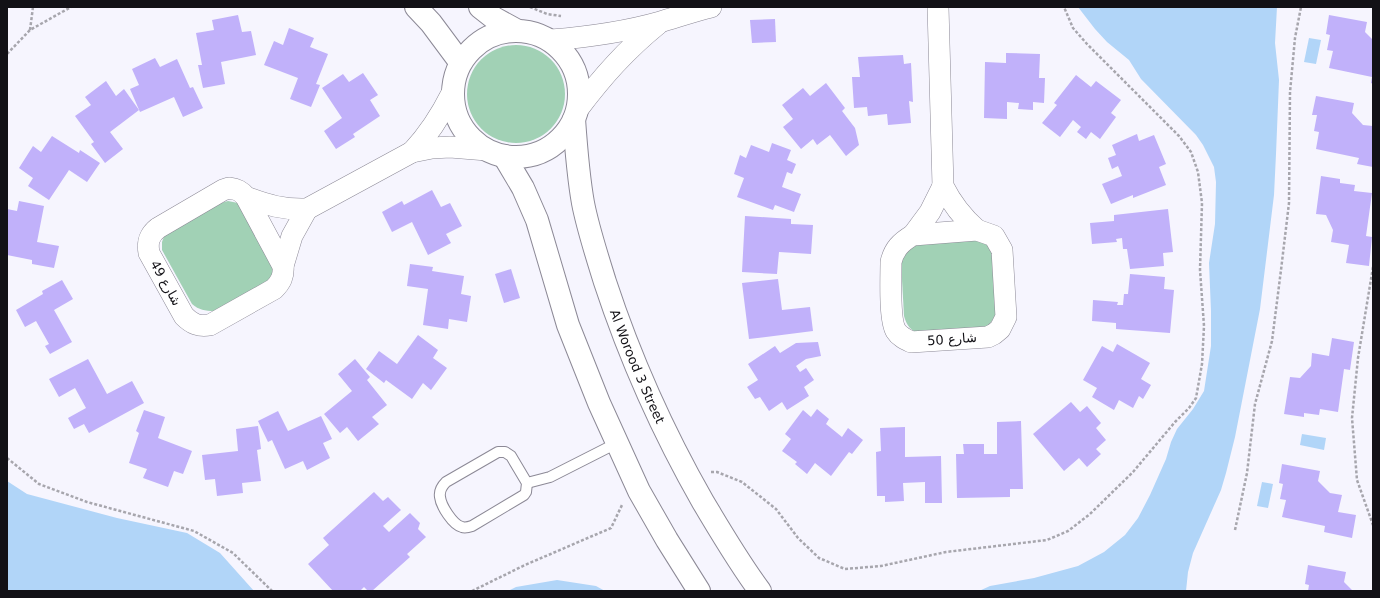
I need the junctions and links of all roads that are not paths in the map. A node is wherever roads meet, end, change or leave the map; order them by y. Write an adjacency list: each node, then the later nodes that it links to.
1 (416, 7): 8 (street)
2 (480, 7): 6 (street)
3 (711, 7): 5 (street)
4 (938, 7): 13 (street, شارع 50)
5 (660, 22): 7 (street); 10 (street)
6 (516, 30): 7 (street); 8 (street)
7 (550, 40): 10 (street)
8 (460, 62): 9 (street)
9 (452, 93): 11 (street, شارع 49); 12 (street)
10 (576, 114): 12 (street); 22 (street, Al Worood 3 Street)
11 (412, 152): 12 (street, شارع 49); 15 (street, شارع 49)
12 (495, 153): 19 (street)
13 (943, 186): 16 (street, شارع 50); 17 (street, شارع 50)
14 (246, 197): 15 (street, شارع 49); 18 (street); 18 (street, شارع 49)
15 (306, 209): 18 (street, شارع 49)
16 (977, 230): 17 (street, شارع 50); 17 (street, شارع 50)
17 (913, 235)
18 (283, 266)
19 (617, 443): 20 (lane); 21 (street)
20 (527, 483): 20 (lane)
21 (699, 591)
22 (760, 591)

